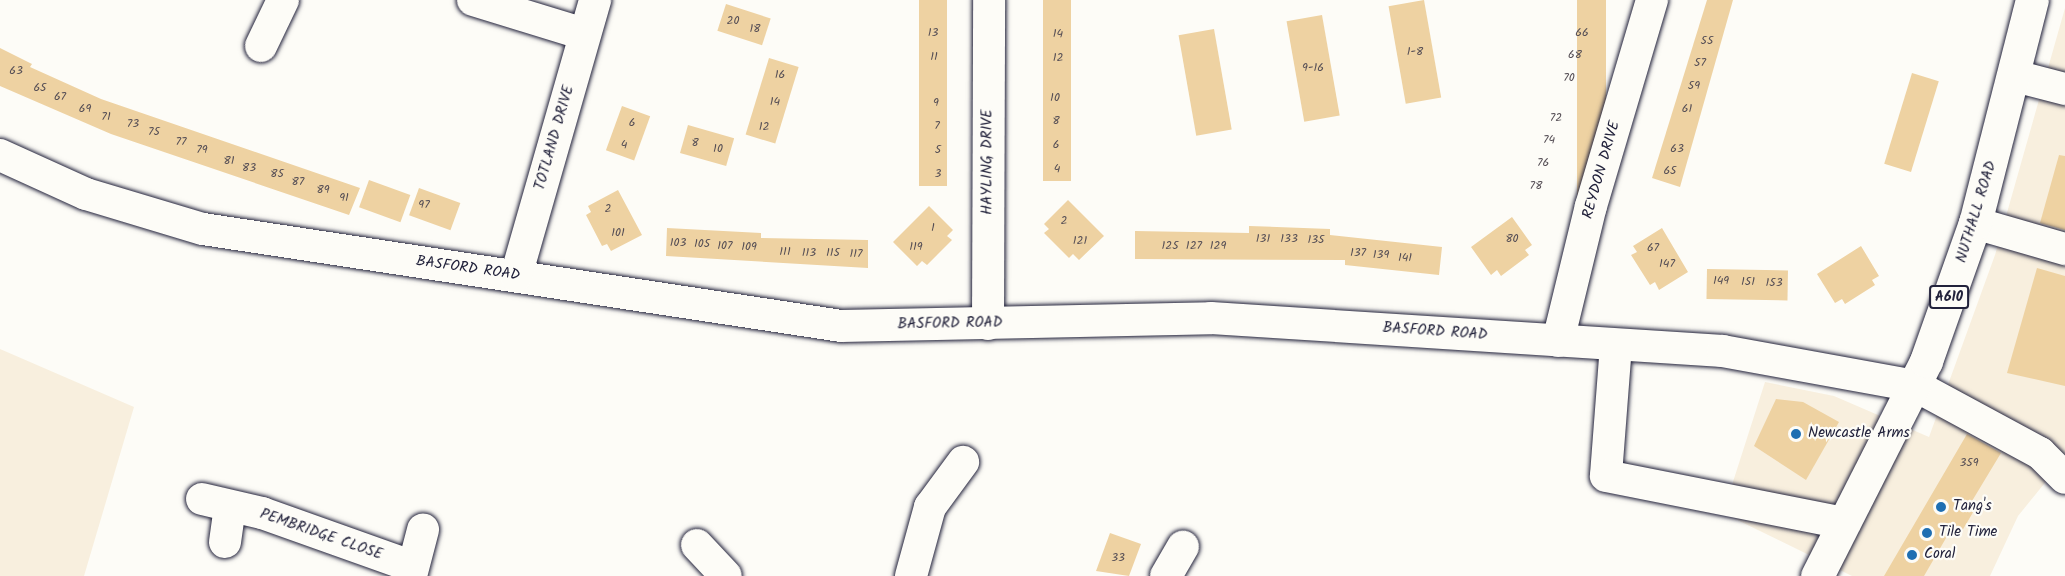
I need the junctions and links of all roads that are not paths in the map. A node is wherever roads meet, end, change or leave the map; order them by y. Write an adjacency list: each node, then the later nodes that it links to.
1 (283, 0): 8 (street)
2 (472, 0): 7 (street)
3 (595, 0): 7 (street, TOTLAND DRIVE)
4 (989, 0): 15 (street, HAYLING DRIVE)
5 (1652, 0): 16 (street, REYDON DRIVE)
6 (2032, 0): 9 (highway, NUTHALL ROAD / A610)
7 (584, 34): 14 (street, TOTLAND DRIVE)
8 (261, 46)
9 (2015, 75): 10 (street); 12 (highway, NUTHALL ROAD / A610)
10 (2065, 88)
11 (0, 155): 14 (street, BASFORD ROAD)
12 (1975, 223): 13 (street); 18 (highway, NUTHALL ROAD / A610)
13 (2065, 249)
14 (516, 276): 15 (street, BASFORD ROAD)
15 (988, 324): 16 (street, BASFORD ROAD)
16 (1558, 341): 17 (street, BASFORD ROAD)
17 (1616, 345): 18 (street, BASFORD ROAD); 21 (street)
18 (1916, 386): 20 (street, BASFORD ROAD); 21 (highway, NUTHALL ROAD / A610)
19 (963, 462): 28 (street)
20 (2065, 478)
21 (1844, 523): 30 (highway, NUTHALL ROAD / A610)
22 (423, 530): 26 (street)
23 (225, 542): 26 (street, PEMBRIDGE CLOSE)
24 (698, 545): 27 (street)
25 (1183, 546): 29 (street)
26 (411, 571)
27 (721, 574)
28 (911, 576)
29 (1166, 576)
30 (1817, 576)

